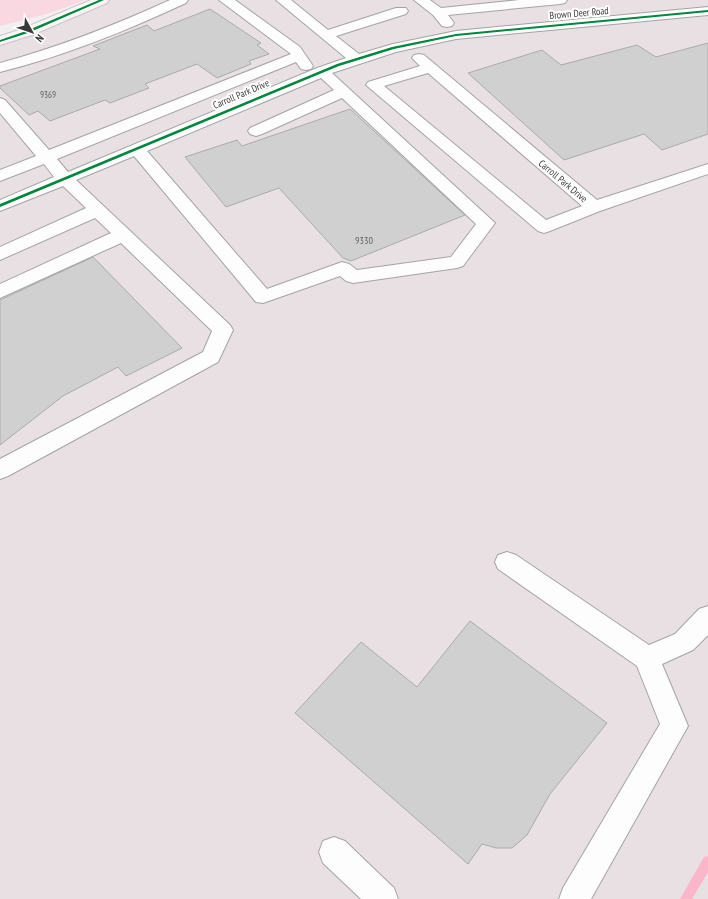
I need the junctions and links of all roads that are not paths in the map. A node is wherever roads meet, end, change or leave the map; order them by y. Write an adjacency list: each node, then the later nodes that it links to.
1 (102, 0): 14 (main road)
2 (181, 0): 18 (street)
3 (226, 0): 16 (street)
4 (283, 0): 12 (street)
5 (421, 0): 8 (street)
6 (551, 0): 8 (street); 10 (street)
7 (401, 11): 12 (street)
8 (438, 12): 13 (street)
9 (707, 12): 10 (street, Brown Deer Road)
10 (563, 25): 11 (street, Brown Deer Road)
11 (499, 31): 13 (street, Carroll Park Drive)
12 (325, 35): 17 (street)
13 (456, 35): 15 (street, Carroll Park Drive)
14 (0, 40)
15 (404, 45): 17 (street, Carroll Park Drive); 19 (street, Carroll Park Drive)
16 (299, 56): 20 (street); 21 (street)
17 (356, 59): 20 (street, Carroll Park Drive)
18 (0, 68)
19 (430, 68): 32 (street, Carroll Park Drive); 32 (street)
20 (317, 74): 22 (street); 24 (street, Carroll Park Drive)
21 (220, 88): 24 (street); 27 (street)
22 (344, 92): 25 (street); 26 (street)
23 (0, 103): 27 (street)
24 (243, 105): 26 (street, Carroll Park Drive)
25 (256, 131)
26 (137, 149): 30 (street, Carroll Park Drive)
27 (47, 158): 29 (street); 30 (street)
28 (708, 169): 32 (street)
29 (0, 176)
30 (65, 179): 31 (street, Carroll Park Drive); 33 (street)
31 (0, 206)
32 (594, 208)
33 (97, 210): 34 (street); 35 (street)
34 (123, 235): 36 (street); 37 (street)
35 (0, 254)
36 (0, 292)
37 (0, 470)
38 (507, 562): 40 (street)
39 (708, 617): 40 (street)
40 (647, 658): 43 (street)
41 (334, 852): 42 (street)
42 (383, 899)
43 (574, 899)

